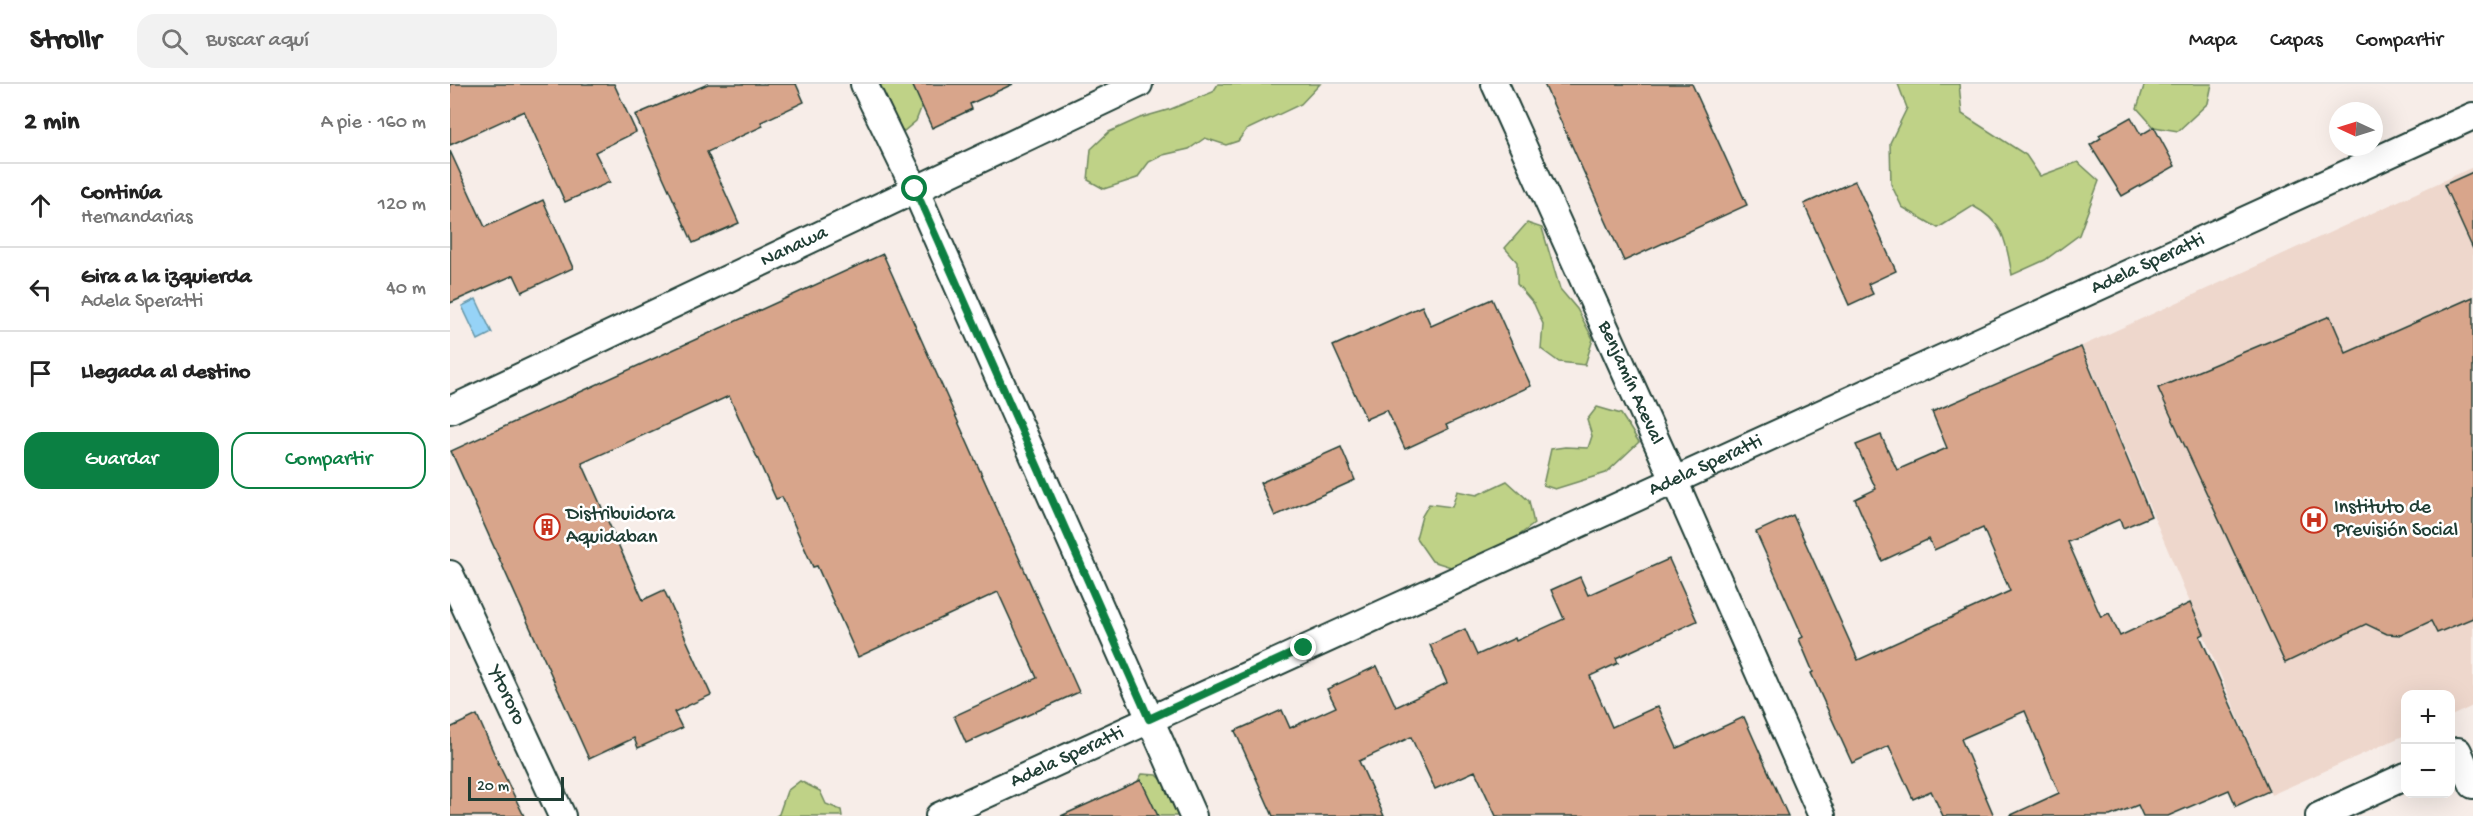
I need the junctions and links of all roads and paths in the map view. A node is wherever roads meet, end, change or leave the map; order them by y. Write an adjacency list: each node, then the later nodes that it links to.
1 (864, 84): 5 (street)
2 (1139, 84): 5 (street, Nanawa)
3 (1495, 84): 7 (street, Benjamín Aceval)
4 (2473, 116): 7 (street, Adela Speratti)
5 (915, 189): 6 (street, Nanawa); 9 (street)
6 (450, 410)
7 (1674, 480): 9 (street, Adela Speratti); 16 (street, Benjamín Aceval)
8 (450, 574): 13 (street, Ytororo)
9 (1149, 719): 14 (street, Adela Speratti); 15 (street)
10 (2461, 750): 12 (street)
11 (2401, 778): 17 (street)
12 (2473, 784)
13 (562, 816)
14 (939, 816)
15 (1193, 816)
16 (1821, 816)
17 (2319, 816)

